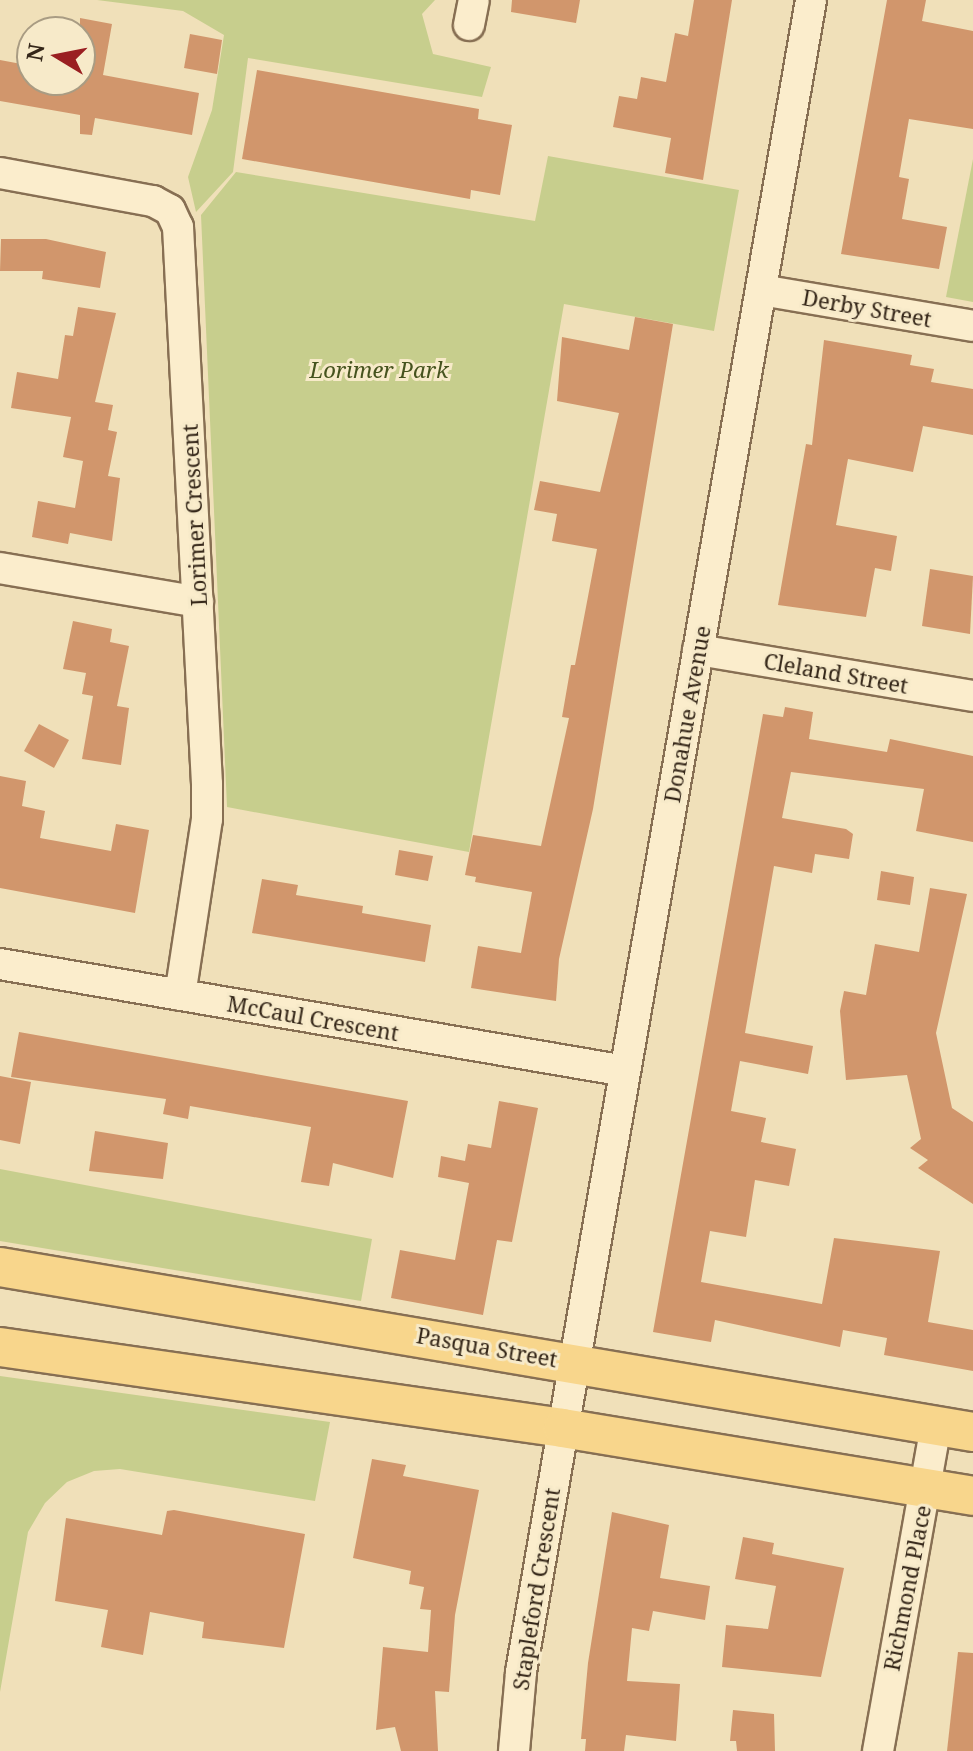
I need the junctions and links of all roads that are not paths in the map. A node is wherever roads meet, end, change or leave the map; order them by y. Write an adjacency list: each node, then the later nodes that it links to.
1 (811, 0): 3 (street, Donahue Avenue)
2 (0, 173): 6 (street, Lorimer Crescent)
3 (761, 290): 4 (street, Derby Street); 7 (street, Donahue Avenue)
4 (973, 326)
5 (0, 568): 6 (street)
6 (198, 602): 10 (street, Lorimer Crescent)
7 (698, 650): 8 (street, Cleland Street); 11 (street, Donahue Avenue)
8 (973, 696)
9 (0, 964): 10 (street, McCaul Crescent)
10 (180, 995): 11 (street, McCaul Crescent)
11 (625, 1071): 14 (street, Donahue Avenue)
12 (0, 1267): 14 (main road, Pasqua Street)
13 (0, 1347): 15 (main road)
14 (574, 1362): 15 (street, Donahue Avenue); 16 (main road, Pasqua Street)
15 (563, 1428): 17 (main road); 19 (street, Stapleford Crescent)
16 (955, 1429): 17 (street, Richmond Place)
17 (925, 1488): 18 (main road); 20 (street, Richmond Place)
18 (973, 1496)
19 (514, 1751)
20 (878, 1751)

